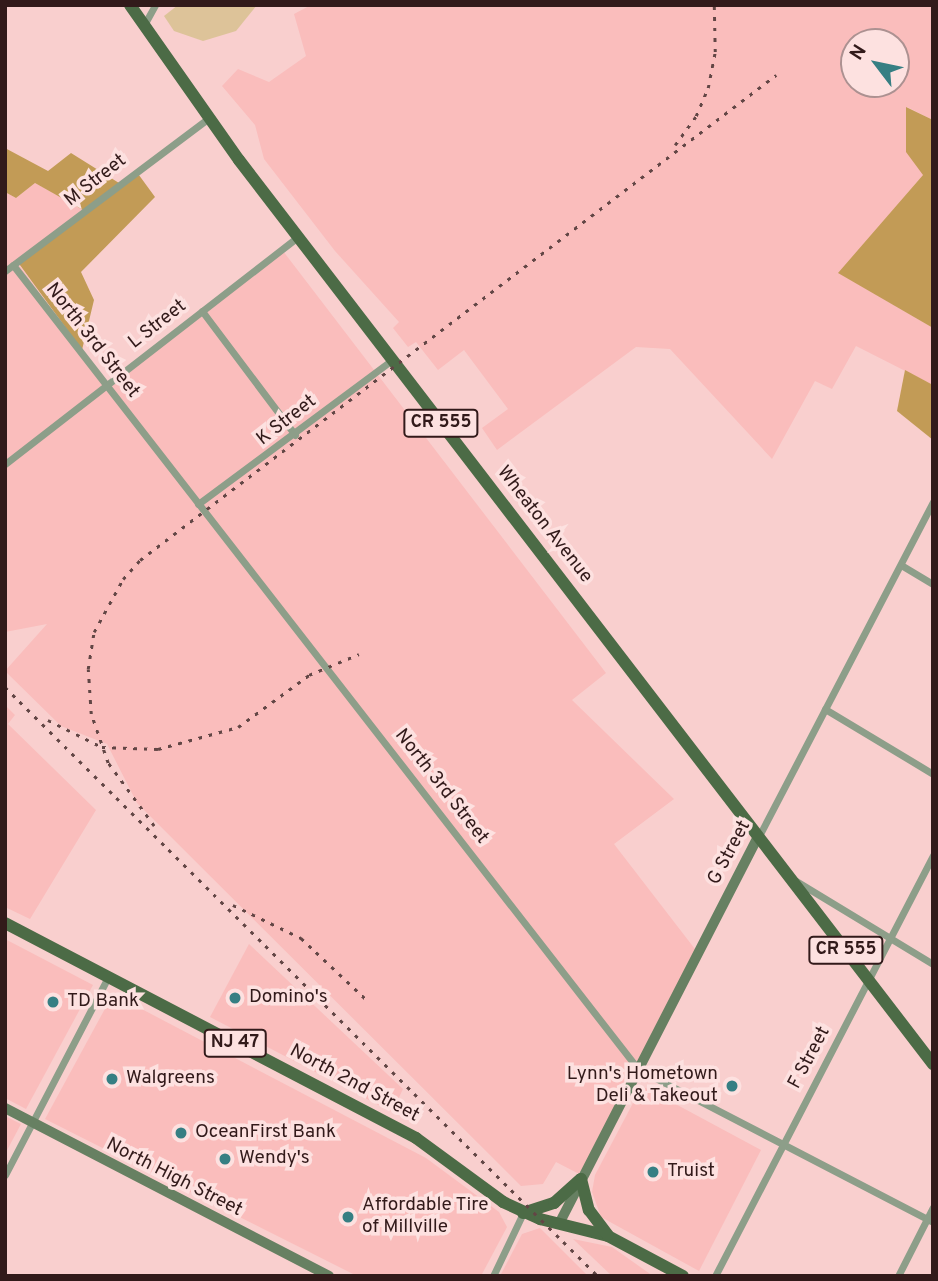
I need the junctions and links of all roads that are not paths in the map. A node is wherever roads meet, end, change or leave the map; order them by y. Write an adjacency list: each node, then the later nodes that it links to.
1 (130, 5): 3 (main road, Wheaton Avenue / CR 555)
2 (155, 5): 3 (street)
3 (144, 25): 4 (main road, Wheaton Avenue / CR 555)
4 (209, 118): 5 (main road, Wheaton Avenue / CR 555); 6 (street, M Street)
5 (298, 237): 8 (street, L Street); 9 (main road, Wheaton Avenue / CR 555)
6 (13, 265): 7 (street, M Street); 10 (street, North 3rd Street)
7 (5, 271)
8 (202, 312): 10 (street, L Street); 11 (street)
9 (392, 360): 11 (street, K Street); 19 (main road, Wheaton Avenue / CR 555)
10 (106, 386): 12 (street, L Street); 14 (street, North 3rd Street)
11 (295, 435): 14 (street, K Street)
12 (5, 464)
13 (933, 502): 15 (street, G Street)
14 (198, 504): 28 (street, North 3rd Street)
15 (901, 565): 16 (street); 17 (street, G Street)
16 (933, 584)
17 (825, 709): 18 (street); 19 (street, G Street)
18 (933, 774)
19 (758, 837): 21 (main road, Wheaton Avenue / CR 555); 28 (main road, G Street)
20 (933, 855): 23 (street, F Street)
21 (790, 878): 23 (street); 26 (main road, Wheaton Avenue / CR 555)
22 (5, 923): 25 (main road, North 2nd Street / NJ 47)
23 (890, 937): 24 (street); 26 (street, F Street)
24 (933, 964)
25 (108, 977): 30 (street); 35 (main road, North 2nd Street / NJ 47)
26 (868, 979): 27 (main road, Wheaton Avenue / CR 555); 31 (street, F Street)
27 (933, 1064)
28 (638, 1069): 31 (street, North 3rd Street); 33 (main road, G Street)
29 (5, 1108): 30 (main road, North High Street)
30 (32, 1122): 32 (street); 40 (main road, North High Street)
31 (783, 1144): 36 (street, North 3rd Street); 42 (street, F Street)
32 (5, 1175)
33 (582, 1180): 35 (main road); 37 (main road, G Street); 38 (main road)
34 (933, 1207): 36 (street)
35 (523, 1213): 37 (main road, North 2nd Street / NJ 47); 41 (street)
36 (930, 1220): 43 (street)
37 (560, 1222): 38 (main road, North 2nd Street / NJ 47)
38 (612, 1239): 39 (main road, North 2nd Street / NJ 47)
39 (677, 1274)
40 (329, 1276)
41 (493, 1276)
42 (715, 1276)
43 (898, 1276)

